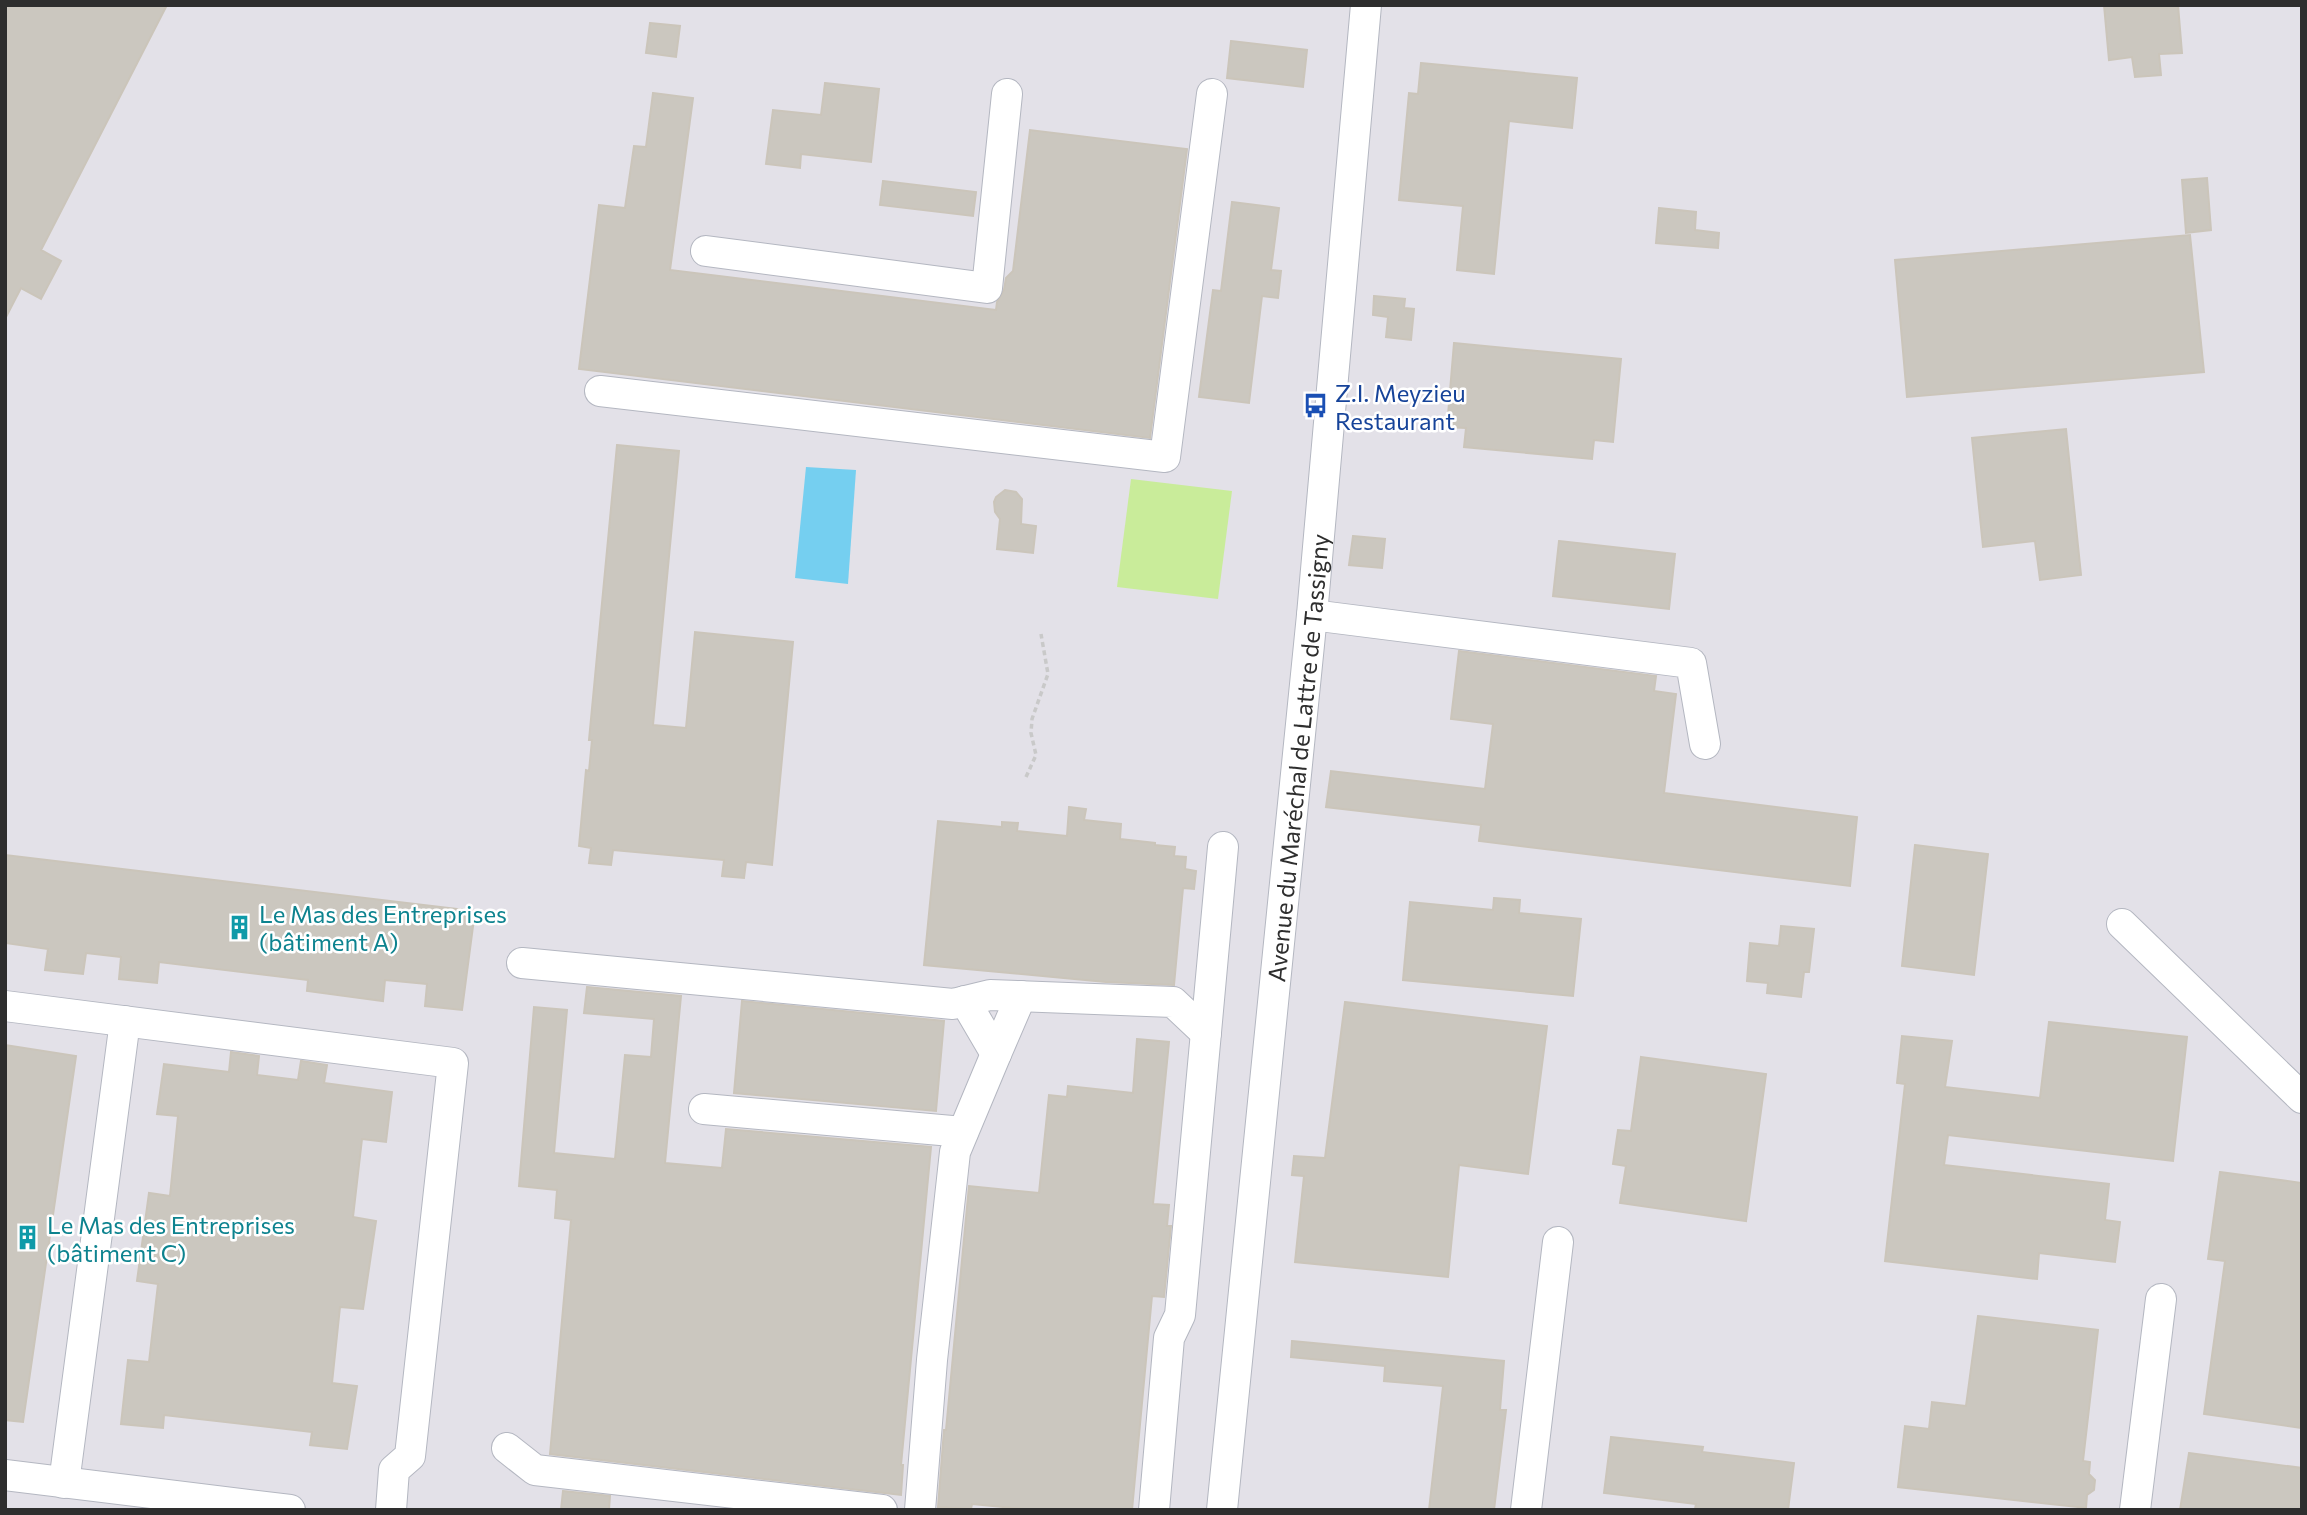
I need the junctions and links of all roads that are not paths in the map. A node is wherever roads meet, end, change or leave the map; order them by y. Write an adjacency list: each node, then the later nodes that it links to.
1 (1366, 5): 6 (street, Avenue du Maréchal de Lattre de Tassigny)
2 (1007, 94): 4 (street)
3 (1212, 94): 5 (street)
4 (706, 251)
5 (600, 391)
6 (1312, 615): 7 (street); 30 (street, Avenue du Maréchal de Lattre de Tassigny)
7 (1704, 744)
8 (1223, 847): 15 (street)
9 (2122, 924): 17 (street)
10 (522, 963): 12 (street)
11 (1021, 996): 12 (street); 15 (street); 16 (street)
12 (965, 1001): 16 (street)
13 (5, 1006): 14 (street)
14 (125, 1021): 24 (street); 26 (street)
15 (1206, 1033): 29 (street)
16 (996, 1054): 19 (street)
17 (2302, 1098)
18 (704, 1108): 19 (street)
19 (963, 1132): 28 (street)
20 (1558, 1242): 31 (street)
21 (2161, 1299): 32 (street)
22 (508, 1448): 27 (street)
23 (5, 1475): 24 (street)
24 (64, 1483): 25 (street)
25 (290, 1510)
26 (391, 1510)
27 (882, 1510)
28 (920, 1510)
29 (1154, 1510)
30 (1222, 1510)
31 (1526, 1510)
32 (2136, 1510)

